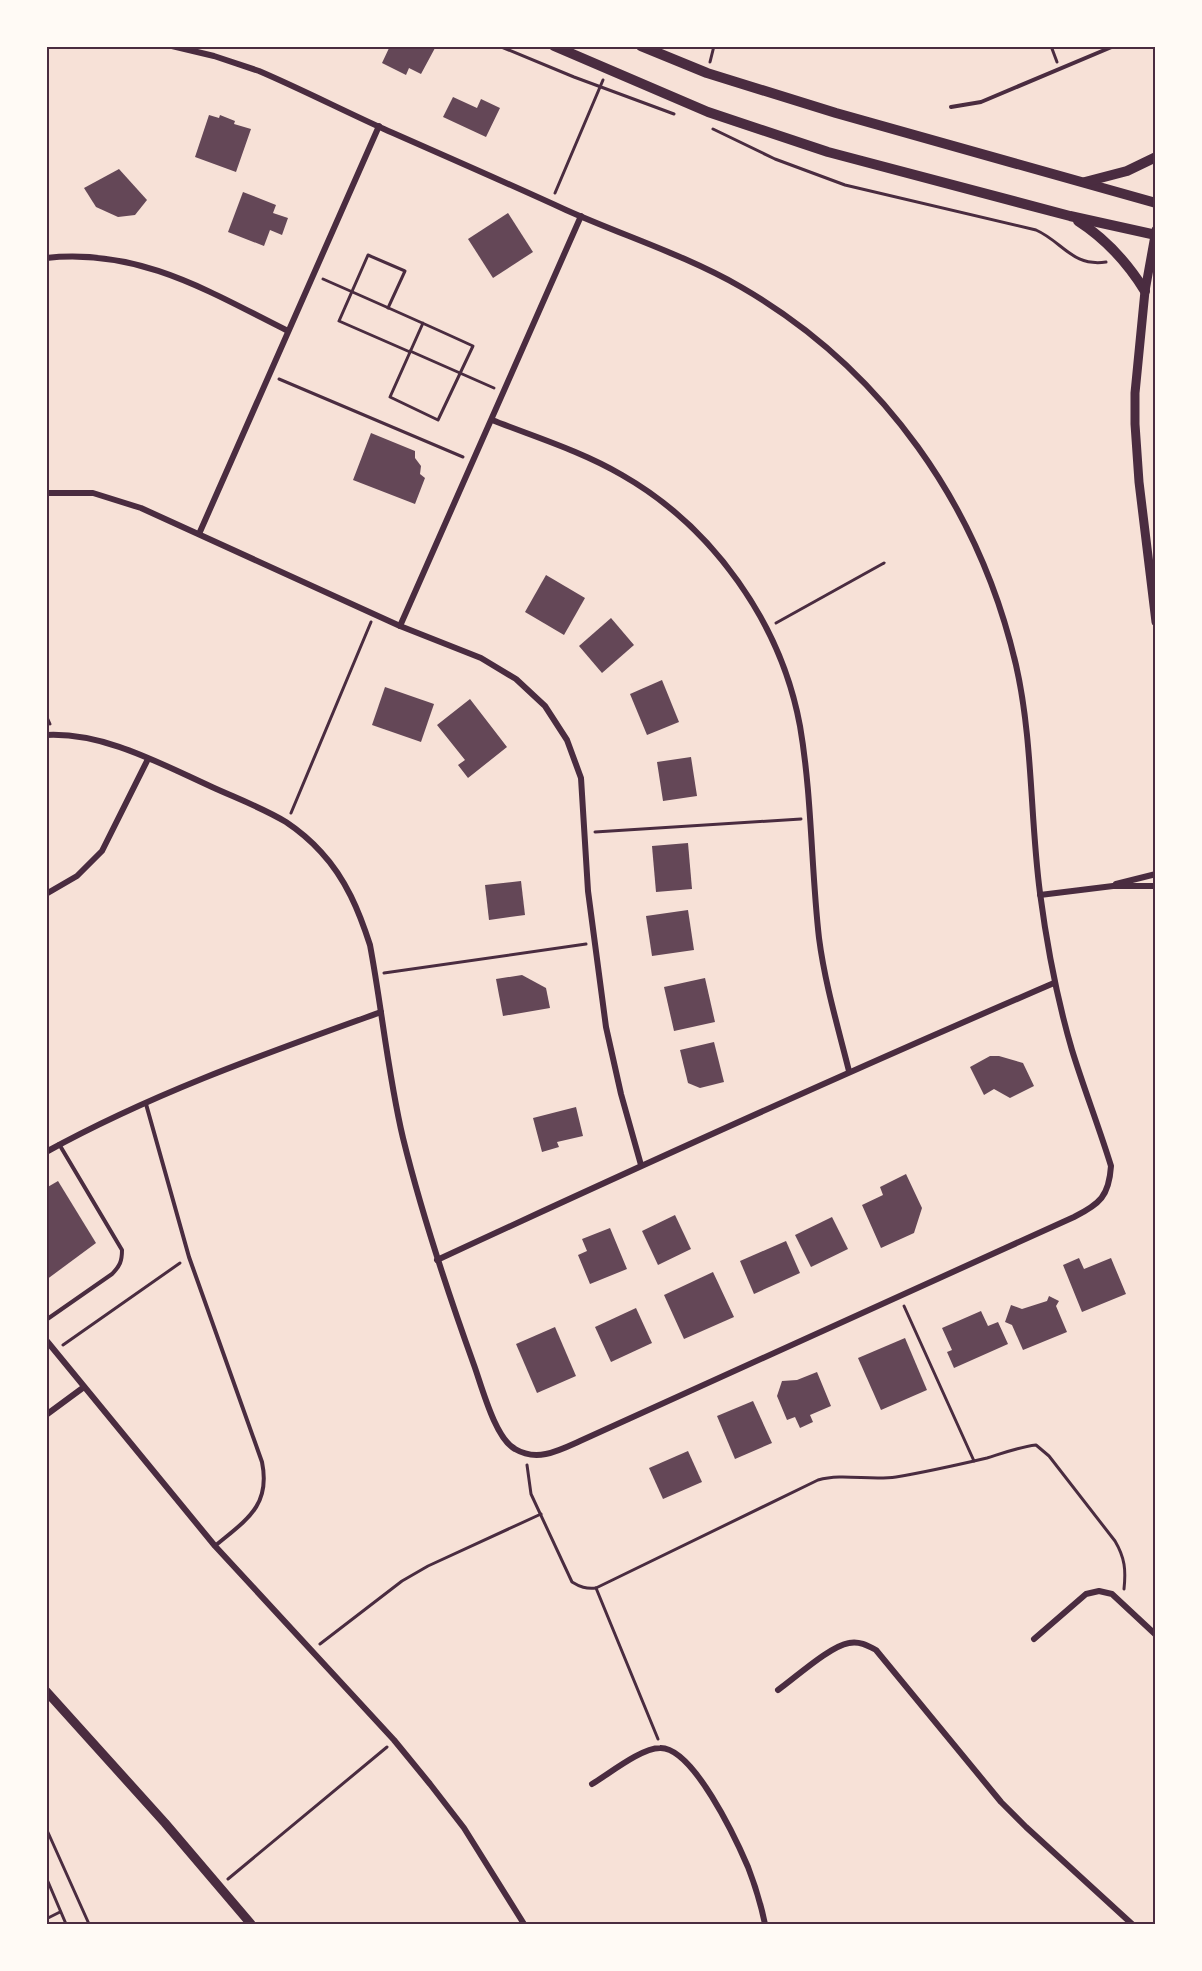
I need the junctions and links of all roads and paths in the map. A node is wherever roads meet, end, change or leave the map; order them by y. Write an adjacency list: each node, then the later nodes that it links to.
1 (172, 46): 11 (street)
2 (499, 46): 7 (path)
3 (554, 46): 6 (main road)
4 (641, 46): 13 (main road)
5 (1114, 46): 8 (lane)
6 (607, 69): 7 (path); 17 (main road)
7 (602, 87): 9 (path); 14 (path)
8 (951, 108)
9 (683, 117)
10 (703, 125): 19 (path)
11 (379, 126): 14 (street); 21 (street)
12 (1155, 157): 13 (main road)
13 (1083, 182): 15 (main road)
14 (550, 202): 16 (street)
15 (1155, 203)
16 (581, 216): 30 (street); 49 (street)
17 (1070, 216): 18 (main road); 19 (main road)
18 (1155, 233): 23 (street)
19 (1119, 255): 23 (main road)
20 (46, 258): 26 (street)
21 (314, 274): 22 (path); 26 (street)
22 (352, 291): 24 (path); 24 (path); 27 (path)
23 (1144, 291): 37 (street)
24 (388, 308): 25 (path)
25 (423, 323): 27 (path); 28 (path)
26 (288, 331): 29 (street)
27 (410, 352): 28 (path); 28 (path)
28 (460, 373): 30 (path)
29 (269, 375): 32 (path); 34 (street)
30 (504, 393): 31 (street)
31 (492, 420): 32 (street); 39 (street)
32 (473, 462): 38 (street)
33 (46, 494): 34 (street)
34 (199, 534): 36 (street)
35 (884, 563): 39 (path)
36 (374, 614): 38 (street); 43 (path)
37 (1155, 622)
38 (400, 626): 44 (street)
39 (766, 628): 42 (street)
40 (46, 735): 41 (street)
41 (148, 759): 43 (street); 48 (street)
42 (810, 819): 44 (path); 54 (street)
43 (287, 823): 51 (street)
44 (585, 832): 50 (street)
45 (1155, 874): 46 (street)
46 (1113, 886): 47 (street); 49 (street)
47 (1155, 886)
48 (46, 894)
49 (1040, 895): 52 (street)
50 (594, 943): 51 (path); 58 (street)
51 (375, 974): 53 (street)
52 (1054, 982): 54 (street); 61 (street)
53 (381, 1012): 55 (street); 60 (street)
54 (849, 1071): 58 (street)
55 (146, 1104): 56 (street); 59 (lane)
56 (59, 1144): 57 (street); 62 (lane)
57 (46, 1152)
58 (641, 1165): 60 (street)
59 (189, 1257): 64 (path); 70 (lane)
60 (437, 1260): 67 (street)
61 (899, 1296): 67 (street); 68 (path)
62 (46, 1320)
63 (46, 1340): 64 (street)
64 (55, 1351): 65 (street)
65 (84, 1387): 66 (street); 70 (street)
66 (46, 1415)
67 (528, 1455): 69 (path)
68 (974, 1461): 71 (path); 72 (path)
69 (541, 1514): 71 (path); 75 (path)
70 (216, 1546): 75 (street)
71 (596, 1588): 79 (path)
72 (1122, 1603): 73 (street); 74 (street)
73 (1155, 1635)
74 (1034, 1639)
75 (311, 1650): 78 (street)
76 (778, 1690): 91 (street)
77 (46, 1691): 83 (street)
78 (394, 1740): 83 (path); 89 (street)
79 (661, 1748): 80 (street); 90 (street)
80 (592, 1785)
81 (46, 1828): 87 (path)
82 (46, 1877): 84 (path)
83 (219, 1886): 88 (street)
84 (60, 1912): 85 (path); 86 (path)
85 (46, 1919)
86 (66, 1924)
87 (89, 1924)
88 (251, 1924)
89 (524, 1924)
90 (765, 1924)
91 (1132, 1924)

